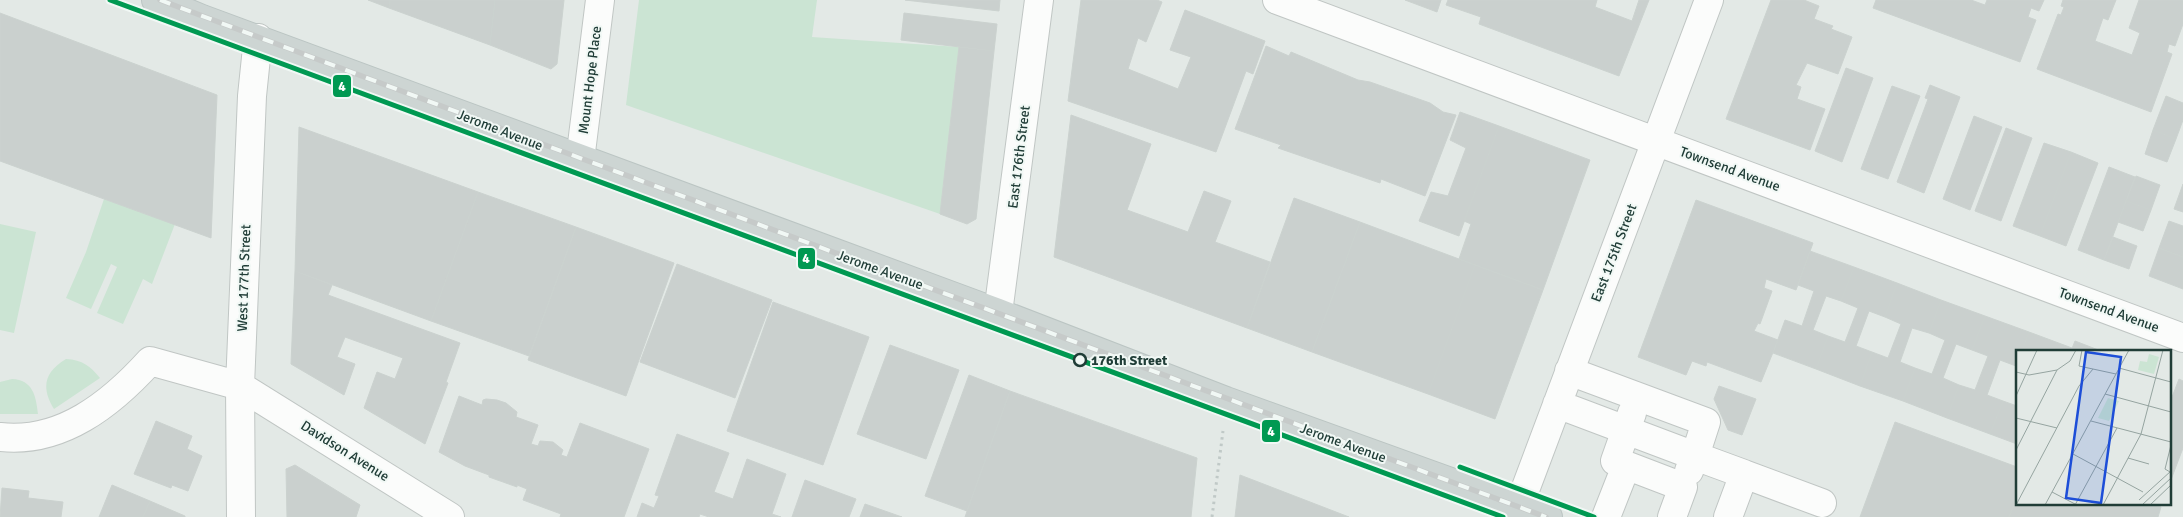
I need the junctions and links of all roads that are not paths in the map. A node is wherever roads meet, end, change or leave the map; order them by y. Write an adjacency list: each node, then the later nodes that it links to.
1 (600, 0): 8 (street, Mount Hope Place)
2 (1039, 0): 9 (street, East 176th Street)
3 (1277, 0): 7 (street, Townsend Avenue)
4 (1709, 0): 7 (street, East 175th Street)
5 (162, 1): 6 (main road, Jerome Avenue)
6 (258, 38): 8 (main road, Jerome Avenue); 12 (street, West 177th Street)
7 (1656, 142): 10 (street, Townsend Avenue); 11 (street, East 175th Street)
8 (580, 160): 9 (main road, Jerome Avenue)
9 (998, 313): 22 (main road, Jerome Avenue)
10 (2183, 338)
11 (1569, 371): 13 (street); 14 (street, East 175th Street)
12 (240, 386): 16 (street, Davidson Avenue); 23 (street, West 177th Street); 24 (street, Davidson Avenue)
13 (1638, 396): 15 (street); 17 (street)
14 (1557, 404): 15 (street); 22 (street, East 175th Street)
15 (1626, 429): 17 (street); 18 (street)
16 (0, 437)
17 (1695, 456): 19 (street); 20 (street)
18 (1626, 466): 20 (street); 26 (street)
19 (1744, 474): 21 (street); 28 (street)
20 (1683, 487): 27 (street)
21 (1822, 503)
22 (1516, 512): 25 (main road, Jerome Avenue)
23 (241, 517)
24 (450, 517)
25 (1548, 517)
26 (1606, 517)
27 (1672, 517)
28 (1728, 517)

